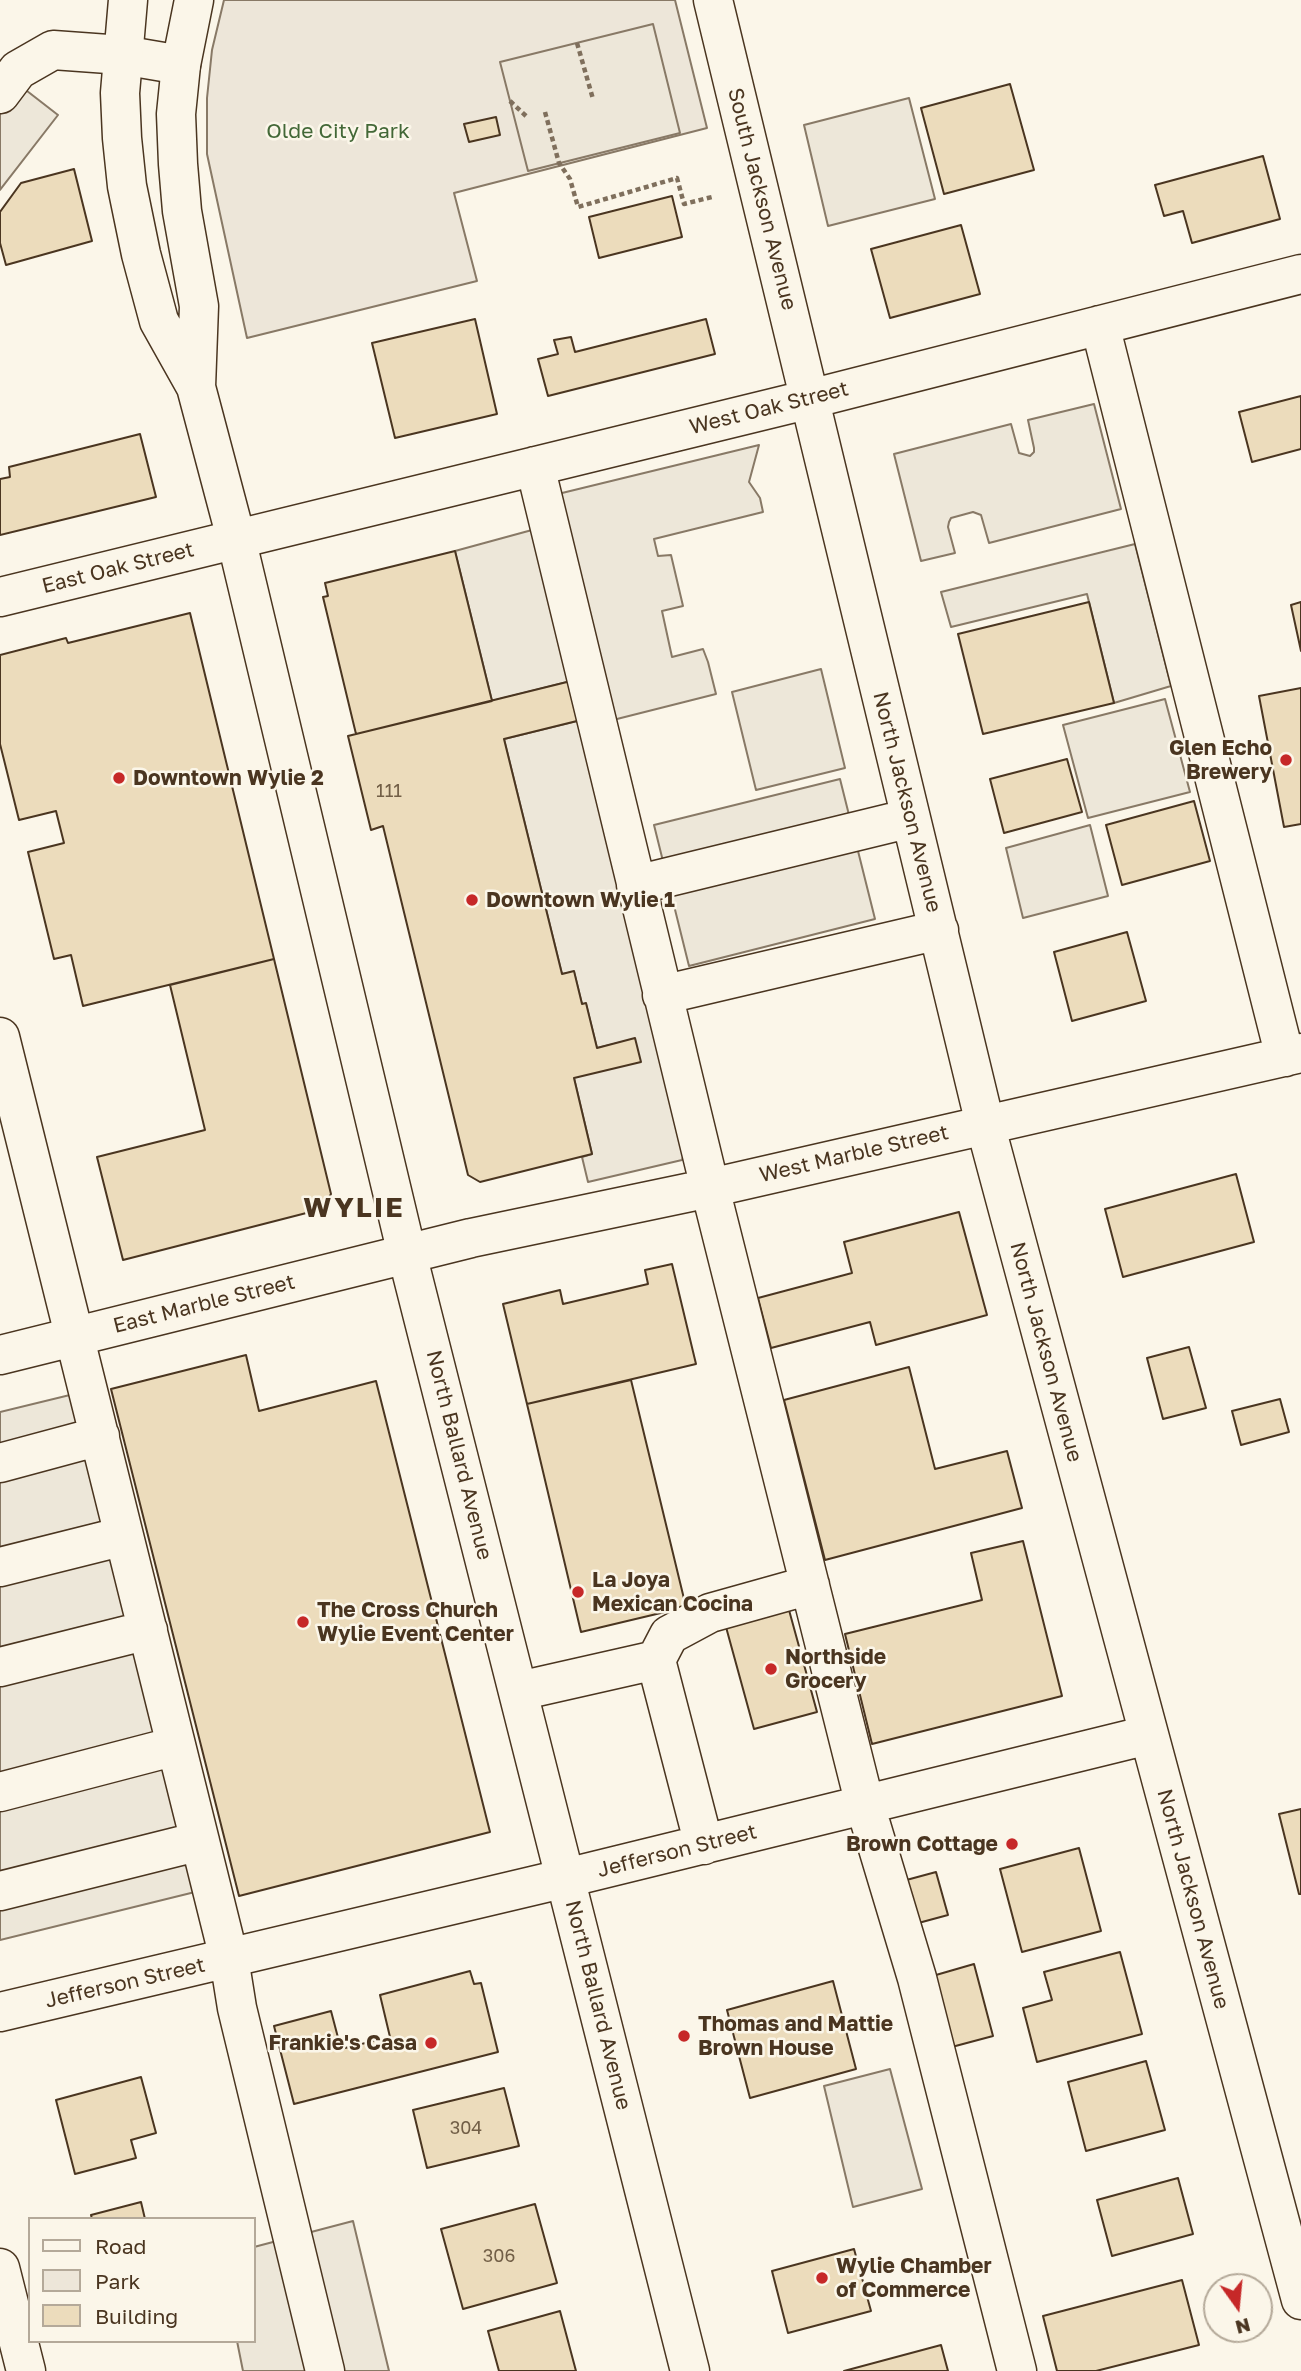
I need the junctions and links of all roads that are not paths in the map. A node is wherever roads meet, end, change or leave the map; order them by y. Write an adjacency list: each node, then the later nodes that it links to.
1 (128, 0): 4 (street)
2 (194, 0): 5 (street)
3 (713, 0): 10 (street, South Jackson Avenue)
4 (122, 55): 5 (street); 6 (street); 9 (street)
5 (181, 65): 9 (street)
6 (0, 94)
7 (1301, 274): 8 (street, West Oak Street)
8 (1100, 325): 10 (street, West Oak Street); 19 (street)
9 (196, 387): 12 (street, North Ballard Avenue)
10 (810, 399): 11 (street, West Oak Street); 14 (street, North Jackson Avenue)
11 (534, 466): 12 (street, West Oak Street); 15 (street)
12 (236, 538): 13 (street, East Oak Street); 23 (street, North Ballard Avenue)
13 (0, 597)
14 (911, 818): 15 (street); 16 (street, North Jackson Avenue)
15 (636, 885): 17 (street)
16 (939, 930): 17 (street); 20 (street, North Jackson Avenue)
17 (662, 995): 22 (street)
18 (0, 1037): 21 (street)
19 (1293, 1055): 20 (street, West Marble Street)
20 (985, 1124): 22 (street, West Marble Street); 35 (street, North Jackson Avenue)
21 (12, 1142): 24 (street)
22 (710, 1188): 23 (street, West Marble Street); 30 (street)
23 (407, 1254): 24 (street, East Marble Street); 34 (street, North Ballard Avenue)
24 (75, 1336): 25 (street, East Marble Street); 26 (street)
25 (0, 1355)
26 (100, 1436): 27 (street); 28 (street)
27 (0, 1463)
28 (124, 1536): 29 (street); 31 (street)
29 (0, 1567)
30 (810, 1585): 32 (street); 38 (street)
31 (148, 1629): 33 (street); 36 (street)
32 (656, 1660): 34 (street); 40 (street)
33 (0, 1667)
34 (519, 1691): 41 (street, North Ballard Avenue)
35 (1148, 1735): 38 (street, Jefferson Street); 46 (street, North Jackson Avenue)
36 (176, 1746): 37 (street); 39 (street)
37 (0, 1792)
38 (865, 1805): 40 (street, Jefferson Street); 50 (street)
39 (200, 1841): 42 (street); 43 (street)
40 (704, 1845): 41 (street, Jefferson Street)
41 (566, 1878): 43 (street, Jefferson Street); 49 (street, North Ballard Avenue)
42 (0, 1891)
43 (229, 1958): 44 (street, Jefferson Street); 48 (street)
44 (0, 2012)
45 (0, 2268): 47 (street)
46 (1301, 2300)
47 (26, 2371)
48 (326, 2371)
49 (690, 2371)
50 (1017, 2371)

